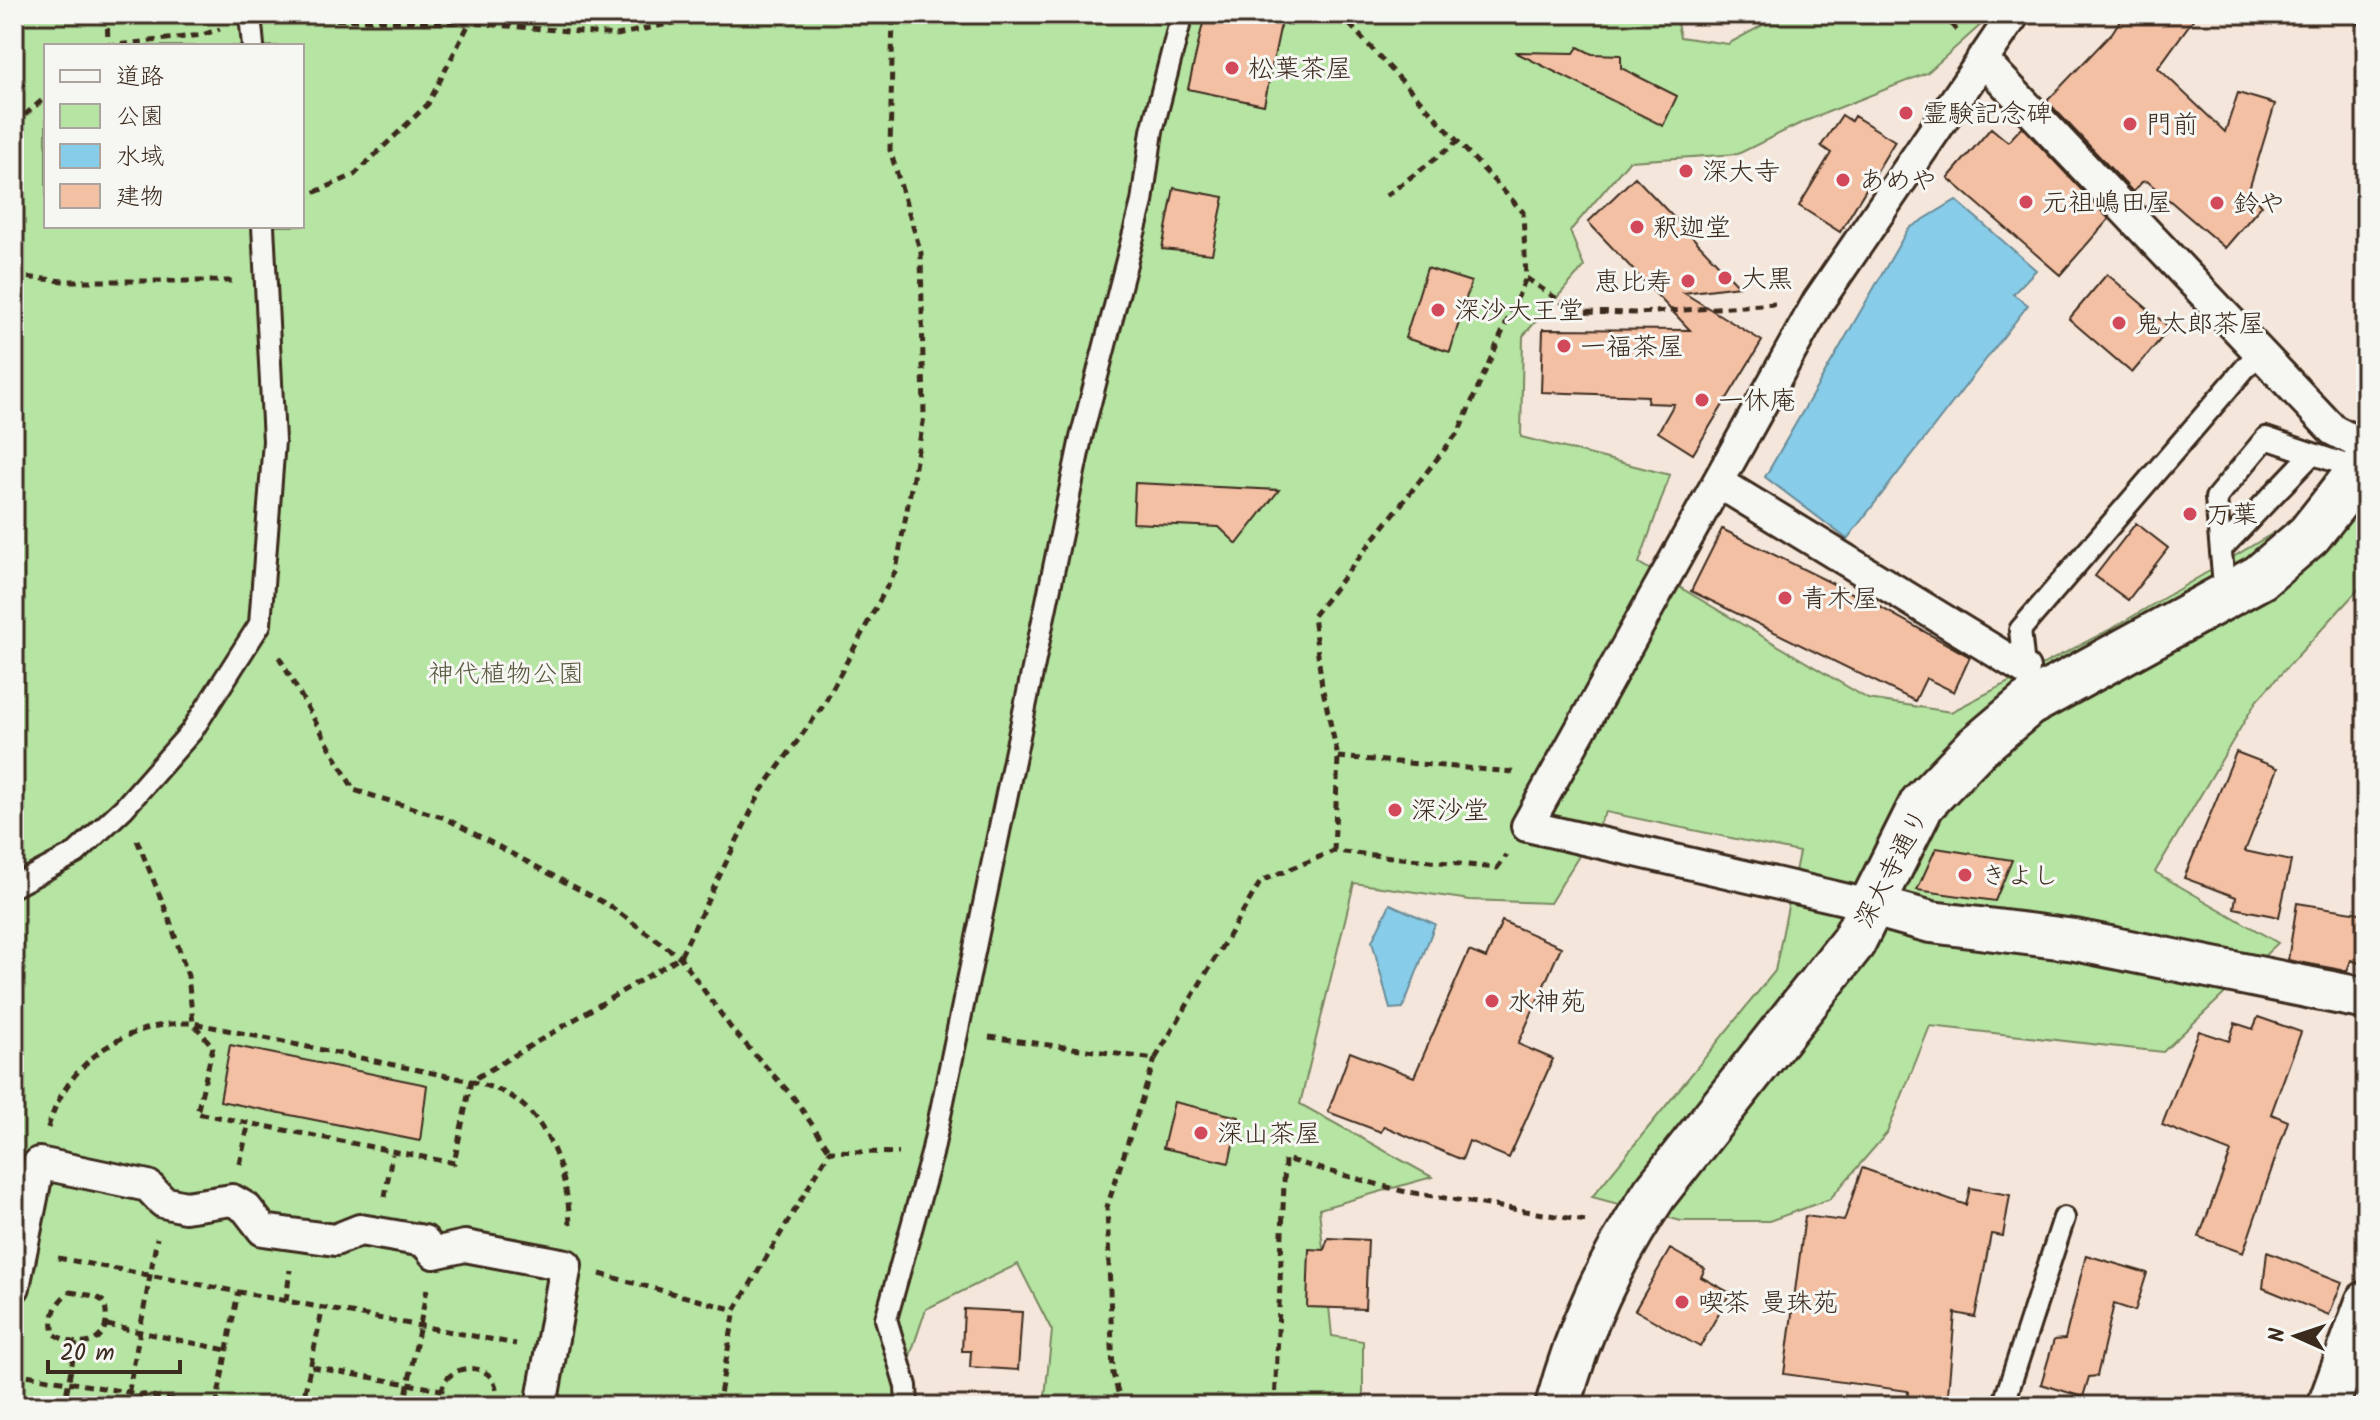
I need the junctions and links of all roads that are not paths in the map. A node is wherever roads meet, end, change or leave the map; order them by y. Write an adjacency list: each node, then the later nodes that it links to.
1 (1182, 14): 21 (lane)
2 (2014, 14): 5 (street)
3 (251, 16): 4 (lane)
4 (253, 44)
5 (1982, 59): 7 (street); 10 (street)
6 (263, 228): 14 (lane)
7 (2259, 352): 9 (street); 13 (lane)
8 (2312, 454): 9 (lane); 11 (lane); 11 (lane)
9 (2364, 460): 12 (street, 深大寺通り)
10 (1718, 482): 13 (street); 15 (street)
11 (2221, 549): 12 (lane)
12 (2225, 596): 13 (street, 深大寺通り)
13 (2026, 686): 15 (street, 深大寺通り)
14 (14, 886)
15 (1870, 905): 16 (street); 22 (street, 深大寺通り)
16 (2366, 999)
17 (2064, 1218): 23 (lane)
18 (14, 1287): 20 (street)
19 (2366, 1302): 24 (street)
20 (541, 1406)
21 (907, 1406)
22 (1558, 1406)
23 (2003, 1406)
24 (2328, 1406)

